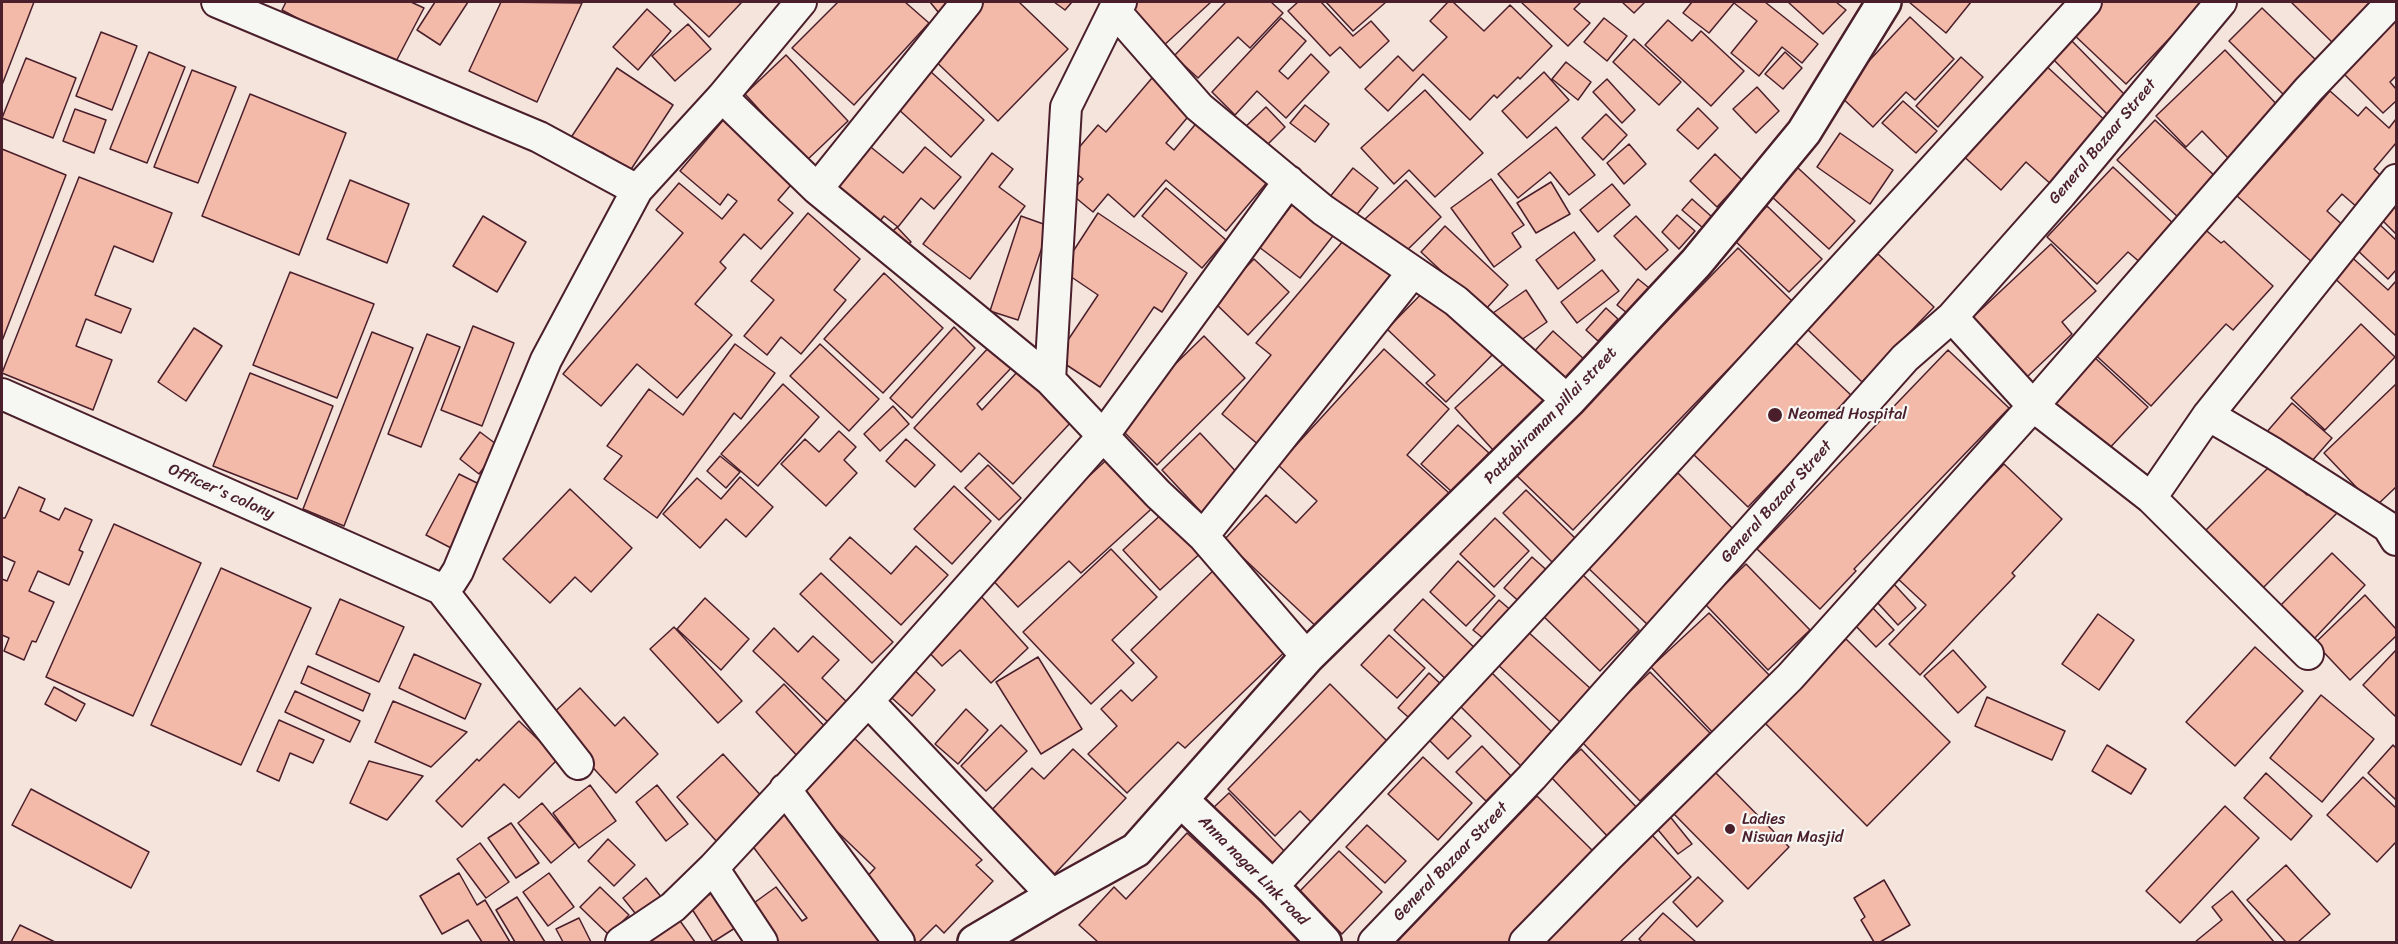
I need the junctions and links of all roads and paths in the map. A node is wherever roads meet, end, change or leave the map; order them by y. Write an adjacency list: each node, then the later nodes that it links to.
1 (217, 2): 13 (street)
2 (801, 2): 9 (street)
3 (967, 2): 12 (street)
4 (1884, 2): 18 (street, Pattabiraman pillai street)
5 (2086, 2): 33 (street)
6 (2221, 2): 15 (street, General Bazaar Street)
7 (2392, 2): 19 (street)
8 (1118, 6): 11 (street); 16 (street)
9 (722, 97): 12 (street); 13 (street)
10 (2397, 180): 20 (street)
11 (1289, 181): 14 (street); 21 (street)
12 (817, 189): 16 (street)
13 (637, 190): 25 (street)
14 (1413, 272): 18 (street); 24 (street)
15 (1952, 317): 19 (street); 40 (street, General Bazaar Street)
16 (1050, 380): 21 (street)
17 (2, 394): 25 (street, Officer's colony)
18 (1568, 401): 27 (street, Pattabiraman pillai street)
19 (2033, 406): 22 (street); 41 (street)
20 (2208, 414): 22 (street); 23 (street)
21 (1103, 436): 24 (street); 28 (street)
22 (2151, 498): 26 (street)
23 (2394, 529)
24 (1203, 536): 27 (street)
25 (441, 589): 29 (street)
26 (2308, 654)
27 (1308, 657): 31 (street, Pattabiraman pillai street)
28 (868, 701): 30 (street); 34 (street)
29 (578, 764)
30 (785, 789): 32 (street); 37 (street)
31 (1182, 801): 33 (street, Anna nagar Link road); 34 (street, Pattabiraman pillai street)
32 (713, 868): 35 (street); 36 (street)
33 (1272, 887): 39 (street, Anna nagar Link road)
34 (1053, 896): 38 (street, Pattabiraman pillai street)
35 (621, 942)
36 (762, 942)
37 (899, 942)
38 (975, 942)
39 (1324, 942)
40 (1374, 942)
41 (1525, 942)

